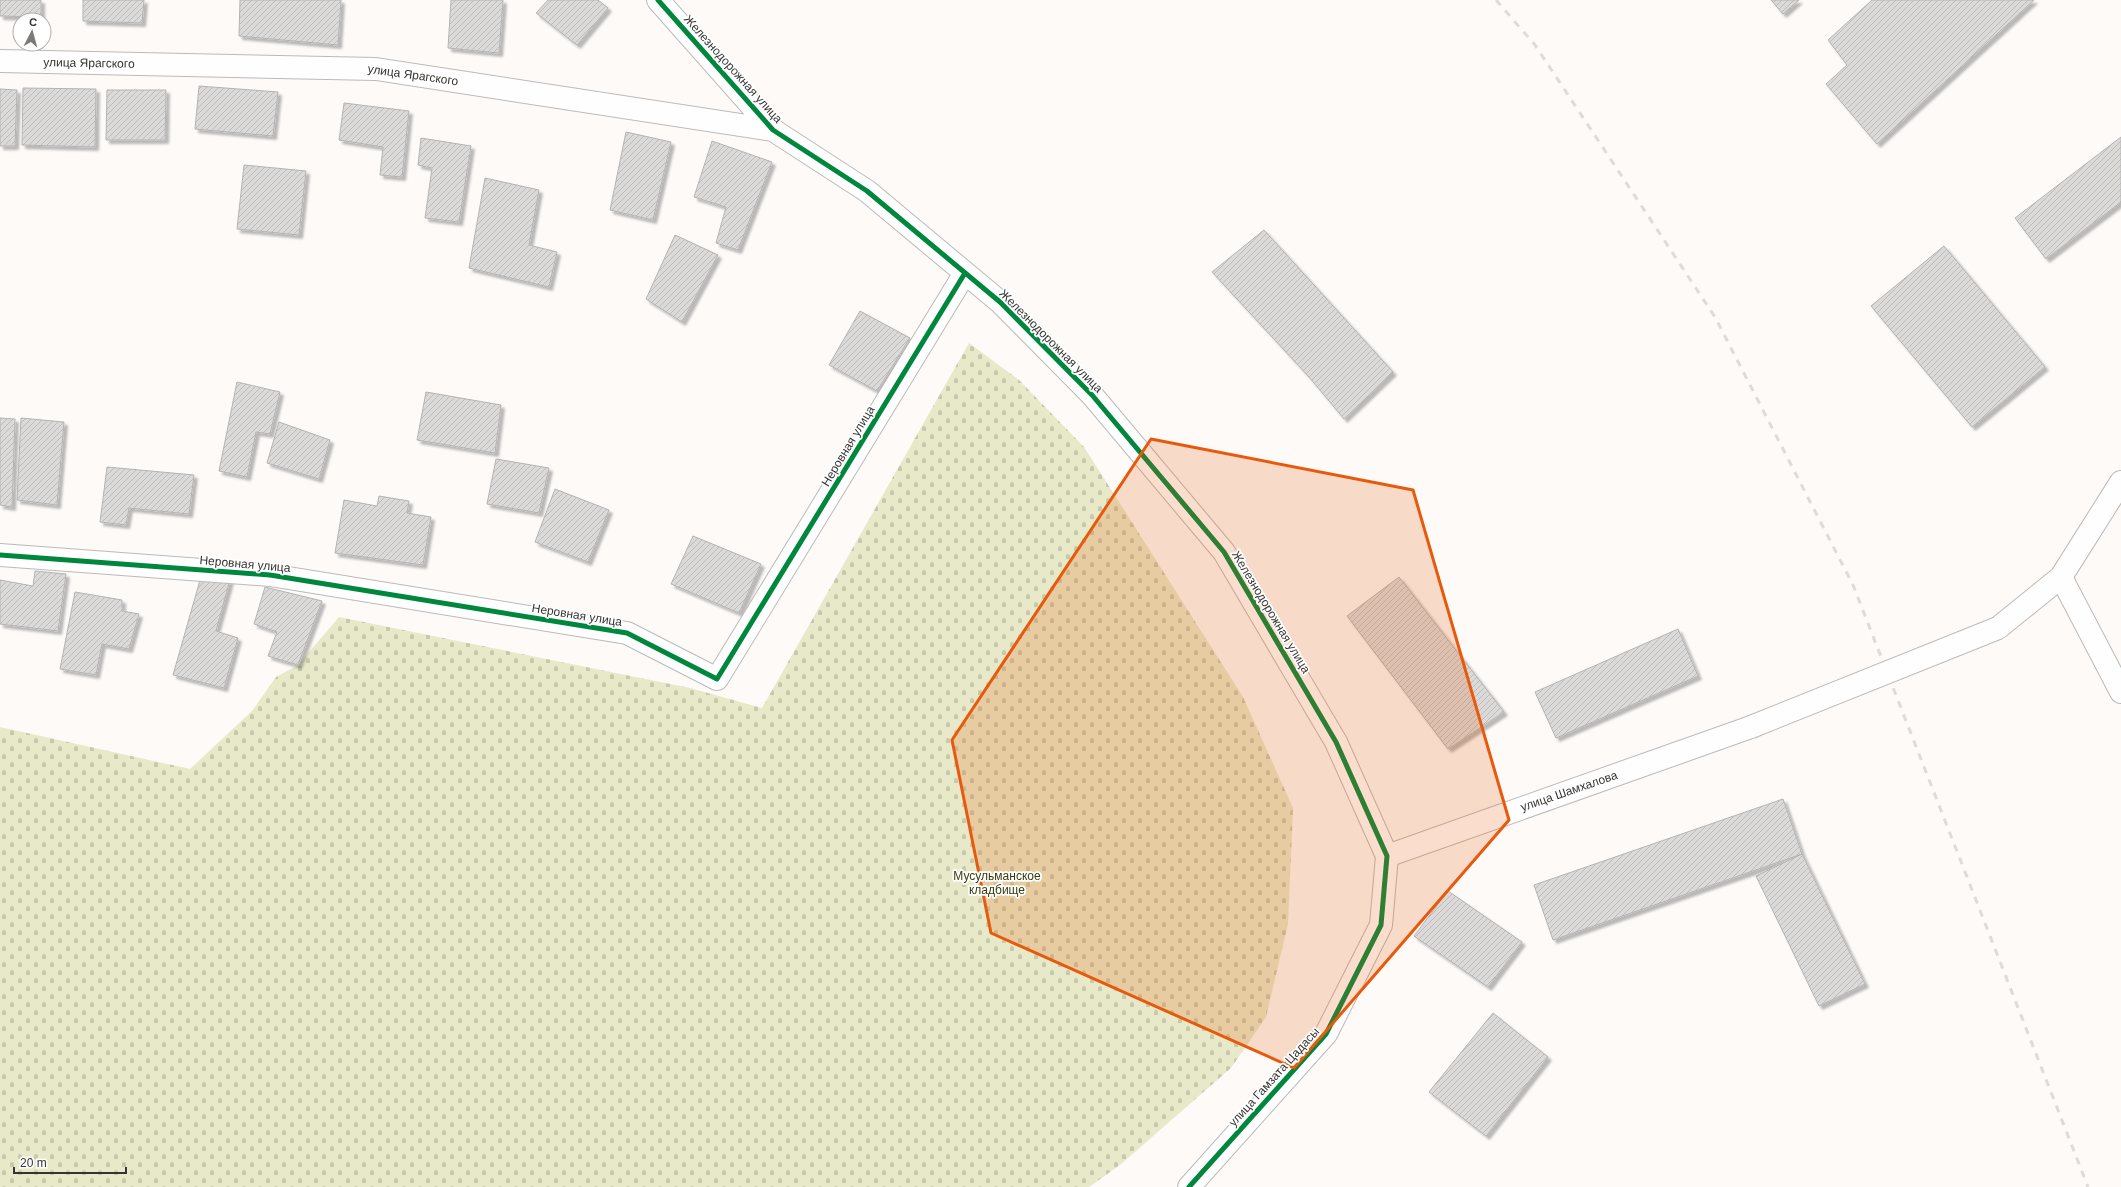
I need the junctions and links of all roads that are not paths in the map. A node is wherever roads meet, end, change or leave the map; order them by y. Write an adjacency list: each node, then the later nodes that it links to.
1 (658, 0): 3 (street, Железнодорожная улица)
2 (0, 61): 3 (street, улица Ярагского)
3 (773, 130): 4 (street, Железнодорожная улица)
4 (965, 273): 6 (street, Неровная улица); 9 (street, Железнодорожная улица)
5 (2121, 482): 7 (street, улица Шамхалова)
6 (0, 555)
7 (2061, 577): 8 (street); 9 (street, улица Шамхалова, bridge)
8 (2121, 692)
9 (1386, 856): 10 (street, улица Гамзата Цадасы)
10 (1189, 1187)

